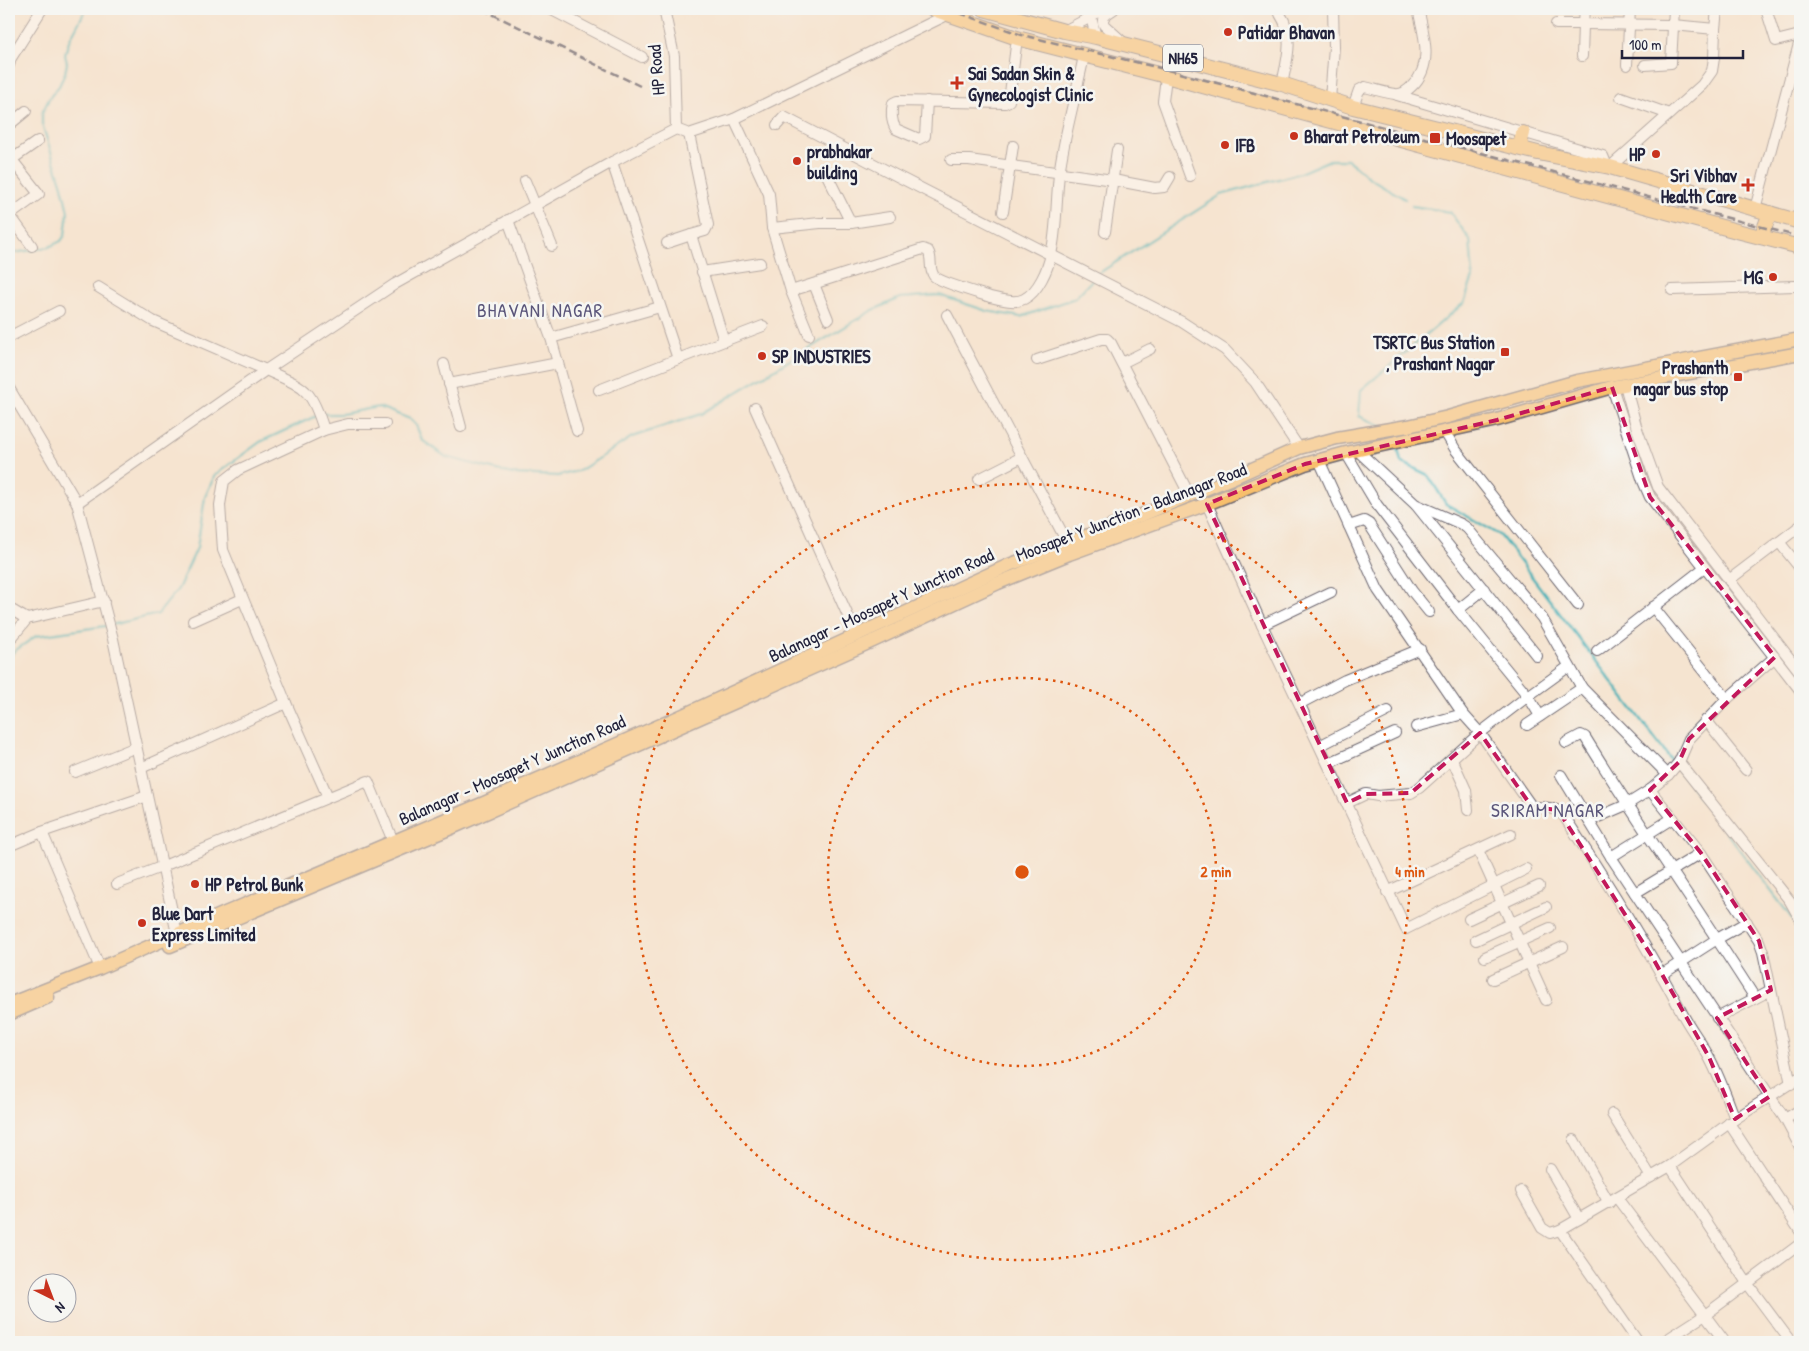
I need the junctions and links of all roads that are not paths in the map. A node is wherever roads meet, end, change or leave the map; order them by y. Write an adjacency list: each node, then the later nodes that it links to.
1 (42, 9): 35 (street)
2 (550, 9): 33 (street)
3 (664, 9): 52 (street, HP Road)
4 (933, 9): 18 (highway, NH65)
5 (984, 9): 24 (highway, NH65)
6 (1083, 9): 16 (street)
7 (1100, 9): 16 (street)
8 (1114, 9): 29 (street)
9 (1333, 9): 44 (street)
10 (1418, 9): 42 (street)
11 (1584, 9): 20 (street)
12 (1630, 9): 21 (street)
13 (1674, 9): 22 (street)
14 (1717, 9): 23 (street)
15 (1766, 9): 25 (street)
16 (1089, 14): 24 (street); 26 (street)
17 (1280, 14): 41 (street)
18 (947, 15): 27 (highway, NH65); 49 (street)
19 (1556, 24): 20 (street)
20 (1583, 24): 21 (street); 32 (street)
21 (1629, 25): 22 (street); 36 (street)
22 (1673, 25): 23 (street); 37 (street)
23 (1715, 28): 48 (street)
24 (1064, 31): 26 (highway, NH65)
25 (1800, 35)
26 (1096, 37): 29 (highway, NH65)
27 (1017, 38): 31 (highway, NH65); 45 (street)
28 (1800, 40): 38 (street)
29 (1126, 44): 30 (highway, NH65)
30 (1164, 54): 34 (highway, NH65); 39 (highway)
31 (1084, 56): 39 (highway, NH65); 65 (street)
32 (1582, 56)
33 (642, 57)
34 (1187, 59): 40 (highway); 41 (highway, NH65)
35 (10, 60)
36 (1627, 65)
37 (1645, 65)
38 (1796, 66): 71 (street)
39 (1164, 76): 40 (highway, NH65); 66 (street)
40 (1181, 82): 82 (highway, NH65)
41 (1282, 84): 44 (highway, NH65)
42 (1397, 94): 46 (street); 53 (street)
43 (1621, 97): 48 (street)
44 (1330, 100): 46 (highway, NH65)
45 (927, 101): 45 (street)
46 (1353, 107): 57 (highway, NH65)
47 (26, 111): 50 (street)
48 (1669, 114): 63 (street)
49 (734, 119): 54 (street); 79 (street)
50 (9, 125)
51 (777, 125): 87 (street)
52 (676, 128): 54 (street); 61 (street)
53 (1523, 133): 57 (highway); 63 (street)
54 (689, 134): 81 (street)
55 (38, 141): 59 (street)
56 (1013, 146): 62 (street)
57 (1519, 148): 63 (highway, NH65)
58 (1117, 150): 68 (street)
59 (10, 158): 74 (street)
60 (951, 160): 62 (street)
61 (612, 162): 70 (street); 95 (street)
62 (1011, 166): 65 (street); 72 (street)
63 (1606, 167): 71 (highway, NH65)
64 (824, 169): 78 (street)
65 (1059, 173): 68 (street); 87 (street)
66 (1190, 176)
67 (1170, 177): 68 (street)
68 (1113, 180): 80 (street)
69 (525, 181): 70 (street)
70 (535, 204): 76 (street); 85 (street)
71 (1755, 209): 73 (highway, NH65)
72 (1003, 212)
73 (1770, 213): 77 (highway, NH65); 82 (highway)
74 (9, 215): 84 (street)
75 (890, 217): 78 (street)
76 (508, 220): 102 (street); 112 (street)
77 (1800, 222)
78 (850, 223): 79 (street)
79 (772, 228): 94 (street)
80 (1105, 232)
81 (692, 235): 83 (street); 89 (street)
82 (1761, 237): 86 (highway, NH65)
83 (667, 243)
84 (32, 246)
85 (552, 246)
86 (1800, 247)
87 (1052, 254): 90 (street); 123 (street)
88 (760, 264): 89 (street)
89 (702, 272): 104 (street)
90 (814, 284): 94 (street); 98 (street)
91 (1795, 286): 93 (street)
92 (98, 287): 112 (street)
93 (1672, 290)
94 (791, 291): 100 (street)
95 (660, 307): 102 (street); 107 (street)
96 (59, 311): 101 (street)
97 (947, 315): 125 (street)
98 (828, 319)
99 (763, 326): 104 (street)
100 (809, 335)
101 (9, 337)
102 (551, 338): 109 (street)
103 (1800, 339): 123 (main road, Balanagar - Moosapet Y Junction Road)
104 (724, 341): 107 (street)
105 (1150, 349): 110 (street)
106 (1800, 353): 114 (main road, Moosapet Y Junction - Balanagar Road)
107 (678, 359): 116 (street)
108 (1037, 360): 110 (street)
109 (558, 362): 113 (street); 121 (street)
110 (1122, 363): 130 (street)
111 (444, 364): 113 (street)
112 (266, 370): 120 (street); 131 (street)
113 (449, 384): 119 (street)
114 (1618, 386): 122 (main road, Moosapet Y Junction - Balanagar Road); 138 (street); 140 (street)
115 (9, 388): 131 (street)
116 (599, 390)
117 (755, 408): 153 (street)
118 (385, 424): 120 (street)
119 (461, 427)
120 (324, 430): 143 (street)
121 (577, 431)
122 (1445, 432): 124 (main road, Moosapet Y Junction - Balanagar Road); 145 (street)
123 (1299, 448): 127 (main road, Balanagar - Moosapet Y Junction Road)
124 (1357, 451): 126 (main road, Moosapet Y Junction - Balanagar Road); 133 (street); 148 (street)
125 (1022, 457): 128 (street); 137 (street)
126 (1319, 460): 129 (main road, Moosapet Y Junction - Balanagar Road); 134 (street)
127 (1255, 468): 129 (main road); 130 (main road, Balanagar - Moosapet Y Junction Road)
128 (979, 479)
129 (1260, 481): 132 (main road, Moosapet Y Junction - Balanagar Road)
130 (1190, 496): 137 (main road, Balanagar - Moosapet Y Junction Road)
131 (77, 504): 144 (street)
132 (1207, 504): 152 (street); 232 (main road, Moosapet Y Junction - Balanagar Road)
133 (1414, 504): 141 (street); 159 (street)
134 (1349, 526): 149 (street); 155 (street)
135 (1800, 526): 136 (street)
136 (1780, 542): 139 (street); 140 (street)
137 (1068, 544): 153 (main road, Balanagar - Moosapet Y Junction Road)
138 (1704, 568): 147 (street); 158 (street)
139 (1800, 568)
140 (1728, 580): 160 (street)
141 (1484, 589): 148 (street); 157 (street)
142 (1331, 592): 152 (street)
143 (242, 599): 151 (street); 165 (street)
144 (104, 601): 150 (street); 177 (street)
145 (1578, 605)
146 (9, 607): 150 (street)
147 (1653, 607): 156 (street); 164 (street)
148 (1458, 610): 163 (street)
149 (1429, 612)
150 (26, 619): 154 (street)
151 (193, 621)
152 (1262, 625): 166 (street)
153 (857, 636): 197 (main road, Balanagar - Moosapet Y Junction Road)
154 (9, 642)
155 (1420, 649): 166 (street); 168 (street)
156 (1597, 651)
157 (1537, 656)
158 (1775, 657): 162 (street); 164 (street)
159 (1568, 667): 161 (street); 163 (street)
160 (1799, 667)
161 (1582, 688): 169 (street); 185 (street)
162 (1800, 690)
163 (1528, 696): 169 (street); 173 (street)
164 (1727, 699): 170 (street)
165 (286, 703): 181 (street); 188 (street)
166 (1301, 703): 176 (street)
167 (1388, 711): 176 (street)
168 (1463, 714): 172 (street); 173 (street)
169 (1540, 716): 171 (street)
170 (1706, 720): 180 (street); 182 (street)
171 (1527, 725)
172 (1416, 727)
173 (1480, 733): 178 (street); 226 (street)
174 (1395, 734): 179 (street)
175 (1566, 743): 190 (street)
176 (1320, 745): 179 (street)
177 (136, 747): 181 (street); 183 (street)
178 (1452, 759): 189 (street); 191 (street)
179 (1328, 763): 189 (street)
180 (1678, 763): 185 (street); 212 (street)
181 (141, 768): 187 (street)
182 (1746, 770)
183 (75, 772)
184 (1561, 775): 193 (street)
185 (1668, 775): 186 (street)
186 (1650, 790): 190 (street); 192 (street)
187 (147, 796): 194 (street); 202 (street)
188 (328, 797): 197 (street); 202 (street)
189 (1347, 803): 208 (street)
190 (1626, 805): 193 (street); 196 (street)
191 (1468, 810)
192 (1673, 818): 196 (street); 200 (street)
193 (1589, 821): 201 (street)
194 (42, 832): 198 (street); 225 (street)
195 (1511, 834): 199 (street)
196 (1648, 834): 201 (street); 204 (street)
197 (393, 841): 217 (main road, Balanagar - Moosapet Y Junction Road)
198 (9, 846)
199 (1478, 850): 206 (street); 208 (street)
200 (1701, 854): 204 (street); 214 (street)
201 (1611, 857): 209 (street)
202 (161, 867): 205 (street); 217 (street)
203 (1526, 869): 206 (street)
204 (1672, 871): 209 (street); 218 (street)
205 (117, 884)
206 (1494, 885): 208 (street); 210 (street)
207 (1539, 886): 210 (street)
208 (1388, 892)
209 (1635, 893): 223 (street)
210 (1502, 904): 213 (street); 215 (street)
211 (1546, 907): 215 (street)
212 (1800, 918)
213 (1469, 919)
214 (1747, 922): 218 (street); 228 (street)
215 (1511, 923): 219 (street); 220 (street)
216 (1550, 928): 220 (street)
217 (177, 934): 225 (main road, Balanagar - Moosapet Y Junction Road)
218 (1717, 939): 223 (street); 229 (street)
219 (1476, 940)
220 (1520, 942): 222 (street); 224 (street)
221 (1563, 947): 224 (street)
222 (1485, 957)
223 (1680, 962): 226 (street); 233 (street)
224 (1529, 963): 227 (street); 230 (street)
225 (100, 968): 231 (main road, Balanagar - Moosapet Y Junction Road)
226 (1662, 975): 240 (street)
227 (1493, 979)
228 (1772, 990): 229 (street); 235 (street)
229 (1755, 998): 233 (street)
230 (1546, 1000)
231 (9, 1004)
232 (9, 1014)
233 (1717, 1018): 236 (street)
234 (1800, 1077): 235 (street)
235 (1792, 1084): 236 (street)
236 (1769, 1096): 239 (street); 240 (street)
237 (1800, 1110): 239 (street)
238 (1612, 1114): 245 (street)
239 (1785, 1119): 242 (street)
240 (1732, 1121): 243 (street); 250 (street)
241 (1574, 1140): 247 (street)
242 (1800, 1146)
243 (1670, 1166): 245 (street); 252 (street)
244 (1550, 1169): 248 (street)
245 (1651, 1177): 247 (street)
246 (1521, 1191): 249 (street)
247 (1613, 1200): 248 (street); 253 (street)
248 (1579, 1219): 249 (street)
249 (1560, 1230): 254 (street)
250 (1800, 1231)
251 (1800, 1244): 252 (street)
252 (1746, 1283): 253 (street); 257 (street)
253 (1705, 1316): 255 (street); 256 (street)
254 (1638, 1342)
255 (1663, 1342)
256 (1724, 1342)
257 (1791, 1342)

